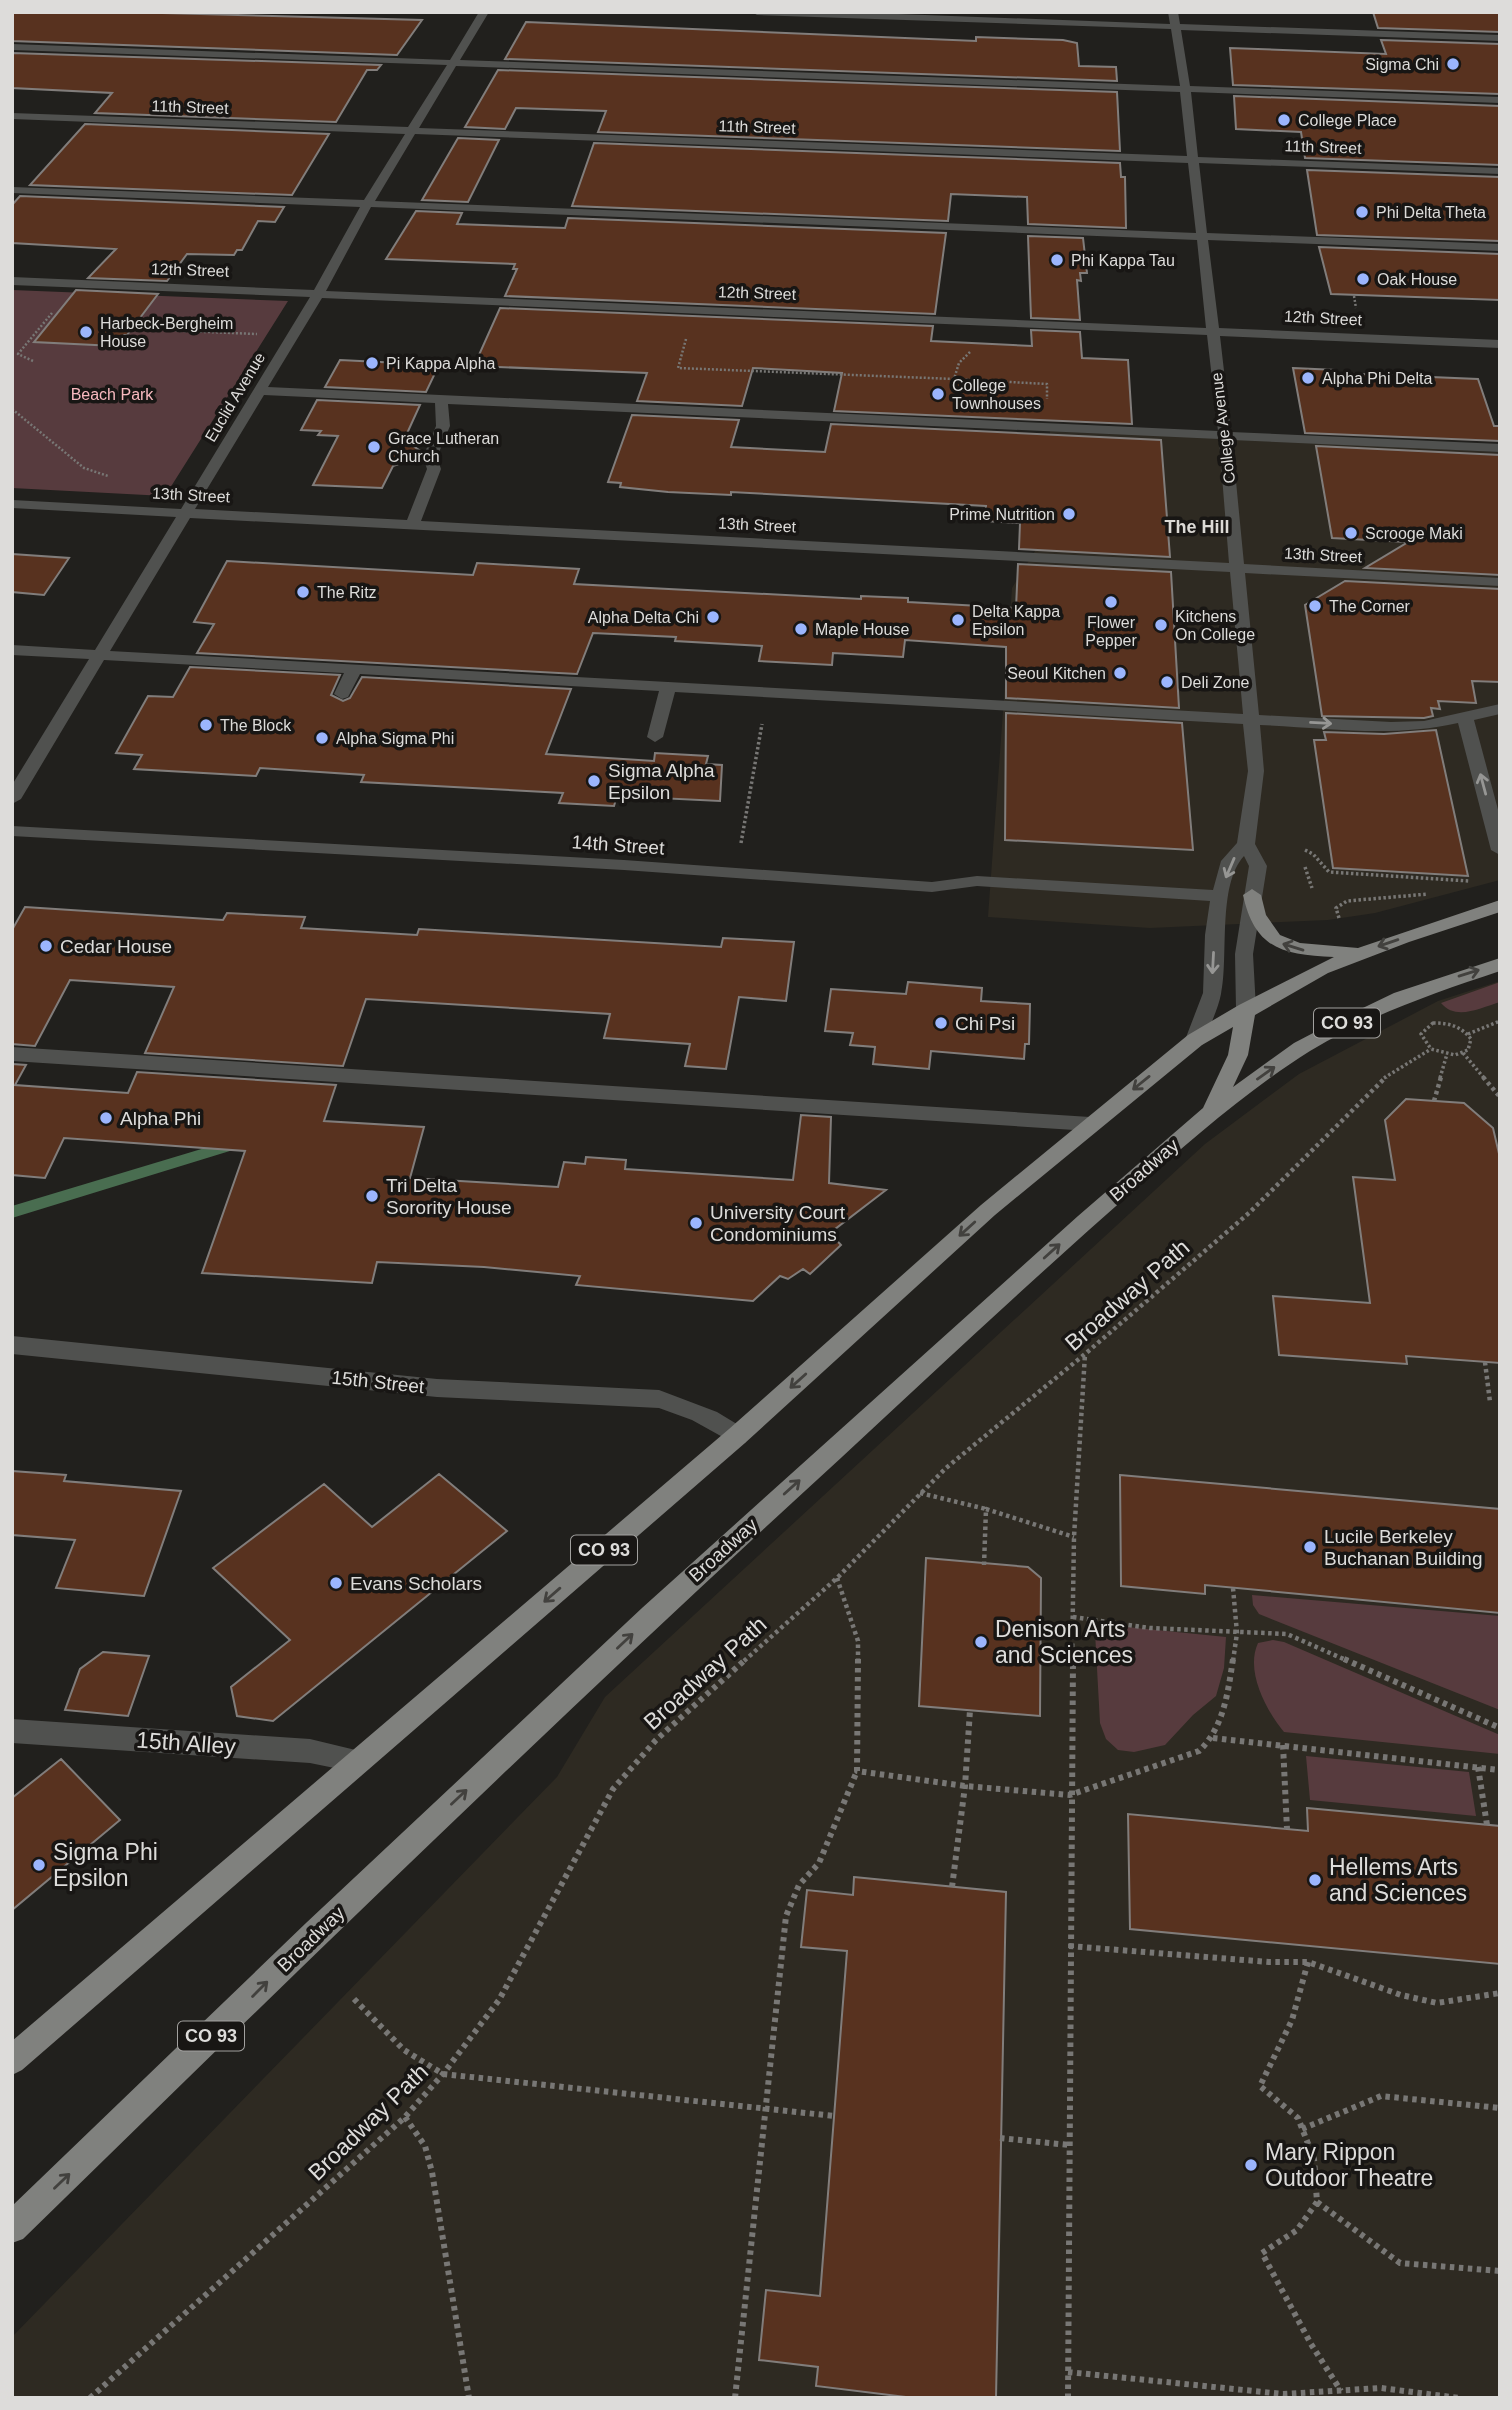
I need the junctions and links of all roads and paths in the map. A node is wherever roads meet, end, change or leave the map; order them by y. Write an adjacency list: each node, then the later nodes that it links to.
1 (484, 12): 7 (street, Euclid Avenue)
2 (757, 12): 4 (street)
3 (1173, 12): 4 (street, College Avenue)
4 (1174, 26): 5 (street); 8 (street, College Avenue)
5 (1500, 38)
6 (12, 47): 7 (street)
7 (453, 62): 8 (street); 11 (street, Euclid Avenue)
8 (1185, 88): 9 (street); 12 (street, College Avenue)
9 (1500, 100)
10 (12, 116): 11 (street, 11th Street)
11 (414, 130): 12 (street, 11th Street); 15 (street, Euclid Avenue)
12 (1192, 158): 13 (street, 11th Street); 16 (street, College Avenue)
13 (1500, 171)
14 (12, 190): 15 (street)
15 (366, 206): 16 (street); 19 (street, Euclid Avenue)
16 (1201, 238): 17 (street); 23 (street, College Avenue)
17 (1500, 248)
18 (12, 281): 19 (street, 12th Street)
19 (319, 293): 23 (street, 12th Street); 24 (street, Euclid Avenue)
20 (52, 312): 27 (path)
21 (689, 328): 28 (path)
22 (132, 329): 24 (path)
23 (1211, 330): 26 (street, 12th Street); 33 (street, College Avenue)
24 (293, 335): 29 (street, Euclid Avenue)
25 (971, 341): 28 (path)
26 (1500, 344)
27 (33, 361)
28 (954, 379): 31 (path)
29 (259, 391): 30 (street); 37 (street, Euclid Avenue)
30 (441, 400): 33 (street); 38 (street)
31 (1047, 406)
32 (12, 409): 35 (path)
33 (1225, 435): 34 (street); 39 (street, College Avenue)
34 (1500, 448)
35 (116, 479)
36 (12, 504): 37 (street, 13th Street)
37 (185, 513): 38 (street, 13th Street); 42 (street, Euclid Avenue)
38 (412, 525): 39 (street, 13th Street)
39 (1238, 568): 40 (street, 13th Street); 49 (street, College Avenue)
40 (1500, 582)
41 (12, 650): 42 (street)
42 (98, 655): 43 (street); 51 (street, Euclid Avenue)
43 (354, 670): 44 (street); 45 (street)
44 (668, 687): 49 (street); 50 (street)
45 (342, 694)
46 (1500, 709): 48 (street)
47 (764, 712): 57 (path)
48 (1465, 718): 49 (street, one-way to 48); 55 (street, one-way to 48)
49 (1253, 719): 53 (street, College Avenue)
50 (655, 737)
51 (12, 799)
52 (12, 831): 57 (street, 14th Street)
53 (1246, 844): 61 (street, College Avenue); 62 (street, College Avenue, one-way to 62)
54 (1304, 850): 59 (path)
55 (1500, 850)
56 (1305, 867): 58 (path)
57 (736, 874): 62 (street, 14th Street)
58 (1312, 888)
59 (1465, 888)
60 (1435, 894): 64 (path)
61 (1252, 895): 65 (main road, one-way to 61); 67 (street, College Avenue)
62 (1220, 896): 70 (street, College Avenue, one-way to 70)
63 (1500, 906): 65 (main road, CO 93, one-way to 65)
64 (1336, 915)
65 (1360, 952): 67 (main road, CO 93)
66 (1500, 964): 77 (main road, Broadway / CO 93, one-way to 66)
67 (1246, 1009): 70 (main road, CO 93); 77 (main road)
68 (1500, 1021): 69 (path)
69 (1468, 1034): 71 (path); 72 (path)
70 (1195, 1040): 78 (main road, CO 93, one-way to 78)
71 (1431, 1049): 74 (path); 80 (path, Broadway Path)
72 (1463, 1053): 74 (path); 75 (path)
73 (12, 1054): 78 (street)
74 (1447, 1054): 76 (path)
75 (1500, 1097)
76 (1434, 1101)
77 (1210, 1112): 120 (main road, Broadway / CO 93, one-way to 77)
78 (1090, 1124): 83 (main road, CO 93, one-way to 83)
79 (12, 1345): 83 (street, 15th Street)
80 (1085, 1354): 84 (path, Broadway Path); 86 (path)
81 (1485, 1362): 82 (path)
82 (1490, 1402)
83 (737, 1436): 97 (main road, CO 93, one-way to 97)
84 (920, 1493): 85 (path); 88 (path, Broadway Path)
85 (986, 1509): 86 (path); 87 (path)
86 (1074, 1537): 90 (path)
87 (984, 1565)
88 (837, 1578): 100 (path); 111 (path, Broadway Path)
89 (1233, 1588): 91 (path)
90 (1073, 1617): 91 (path); 102 (path)
91 (1237, 1633): 93 (path); 95 (path)
92 (970, 1710): 101 (path)
93 (1500, 1728)
94 (12, 1731): 97 (street, 15th Alley)
95 (1213, 1738): 96 (path); 102 (path)
96 (1283, 1745): 98 (path); 104 (path)
97 (359, 1761): 110 (main road, CO 93)
98 (1478, 1767): 99 (path); 103 (path)
99 (1500, 1770)
100 (857, 1771): 101 (path); 113 (path)
101 (965, 1786): 102 (path); 105 (path)
102 (1070, 1795): 106 (path)
103 (1487, 1825)
104 (1287, 1829)
105 (952, 1887)
106 (1069, 1945): 107 (path); 118 (path)
107 (1308, 1962): 108 (path); 116 (path)
108 (1500, 1993)
109 (354, 1999): 111 (path)
110 (12, 2060)
111 (443, 2074): 113 (path); 115 (path, Broadway Path)
112 (1500, 2108): 116 (path)
113 (766, 2110): 114 (path); 126 (path)
114 (834, 2116)
115 (405, 2117): 124 (path, Broadway Path); 125 (path)
116 (1302, 2129): 119 (path)
117 (1000, 2138): 118 (path)
118 (1069, 2145): 122 (path)
119 (1317, 2202): 121 (path); 123 (path)
120 (12, 2228)
121 (1500, 2271)
122 (1069, 2372): 123 (path); 127 (path)
123 (1341, 2391): 128 (path)
124 (90, 2398)
125 (469, 2398)
126 (735, 2398)
127 (1069, 2398)
128 (1459, 2398)

